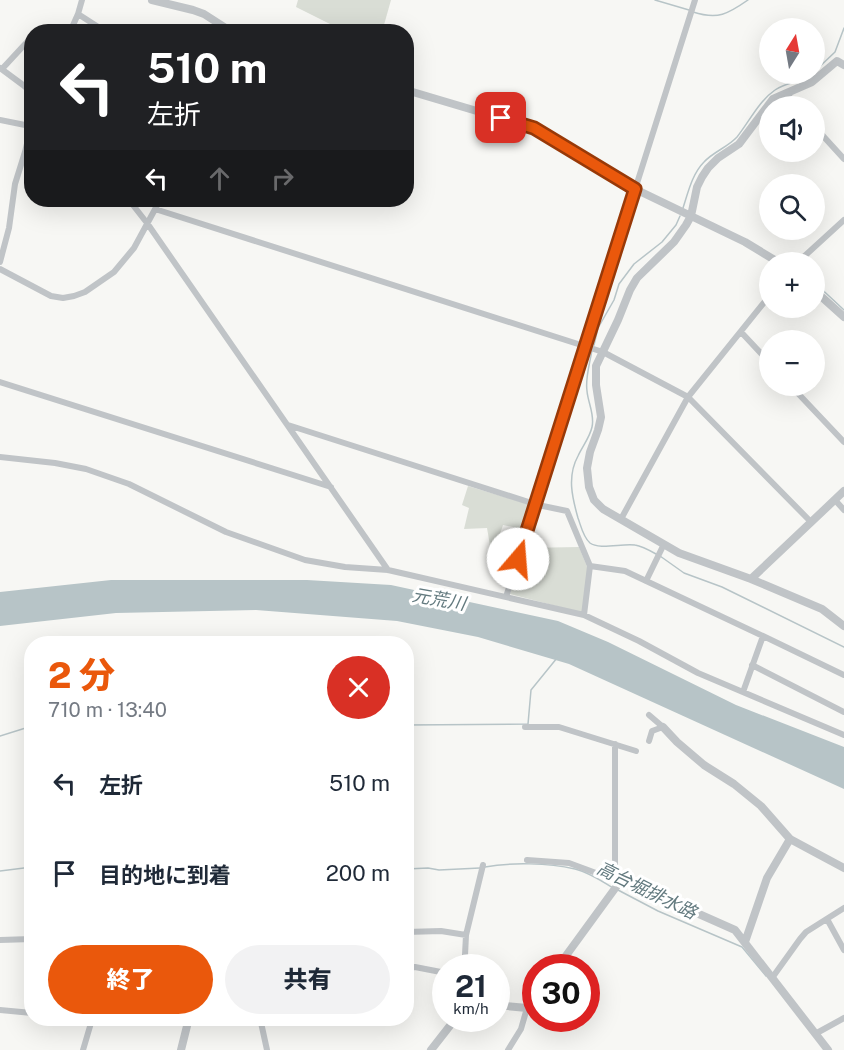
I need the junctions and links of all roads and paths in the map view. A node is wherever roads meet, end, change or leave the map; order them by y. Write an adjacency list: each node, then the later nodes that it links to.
1 (82, 0): 4 (street)
2 (152, 0): 7 (street)
3 (694, 3): 19 (street)
4 (78, 15): 5 (street); 6 (street)
5 (74, 24)
6 (93, 24)
7 (219, 24)
8 (24, 45): 10 (street)
9 (844, 64): 13 (street)
10 (1, 68): 11 (street)
11 (24, 86)
12 (414, 92): 19 (street)
13 (787, 94): 23 (street)
14 (0, 120): 15 (street)
15 (24, 123)
16 (825, 138): 18 (street)
17 (24, 155): 28 (street)
18 (844, 159)
19 (635, 189): 23 (street); 34 (street)
20 (134, 207): 25 (street)
21 (156, 207): 22 (street)
22 (155, 210): 25 (street); 34 (street)
23 (691, 216): 26 (street); 36 (street)
24 (844, 220): 27 (street)
25 (147, 223): 29 (street); 40 (street)
26 (762, 252)
27 (809, 252)
28 (0, 262)
29 (0, 269)
30 (825, 300): 32 (street)
31 (759, 309): 33 (street)
32 (844, 317)
33 (741, 332): 35 (street); 39 (street)
34 (586, 347): 36 (street); 46 (street)
35 (759, 351)
36 (603, 352): 39 (street); 48 (street)
37 (0, 382): 43 (street)
38 (800, 396): 41 (street)
39 (688, 397): 48 (street); 49 (street)
40 (288, 425): 43 (street); 46 (street)
41 (844, 442)
42 (0, 457): 52 (street)
43 (331, 487): 52 (street)
44 (844, 491): 45 (street)
45 (835, 500): 47 (street); 49 (street)
46 (536, 503): 51 (street); 55 (street)
47 (844, 510)
48 (621, 519): 50 (street)
49 (811, 522): 53 (street)
50 (664, 544): 53 (street); 54 (street)
51 (590, 566): 54 (street); 56 (street)
52 (388, 570): 55 (street)
53 (751, 579): 57 (street)
54 (646, 580): 58 (street)
55 (506, 597): 56 (street)
56 (584, 615): 61 (street)
57 (844, 626)
58 (763, 636): 59 (street); 60 (street)
59 (752, 665): 61 (street); 62 (street)
60 (844, 675)
61 (742, 692): 66 (street)
62 (844, 712)
63 (649, 715): 64 (street)
64 (663, 727): 67 (street); 70 (street)
65 (525, 728): 68 (street)
66 (844, 735)
67 (649, 741)
68 (615, 744): 69 (street); 74 (street)
69 (636, 751)
70 (790, 839): 73 (street); 81 (street)
71 (527, 860): 74 (street)
72 (483, 865): 78 (street)
73 (844, 866)
74 (617, 882): 81 (street); 84 (street)
75 (844, 908): 76 (street)
76 (827, 919): 82 (street); 87 (street)
77 (414, 932): 78 (street)
78 (466, 935): 83 (street)
79 (24, 939): 80 (street)
80 (0, 940)
81 (745, 942): 87 (street)
82 (844, 950)
83 (465, 954)
84 (567, 954)
85 (414, 967): 86 (street)
86 (432, 970)
87 (772, 978): 96 (street)
88 (0, 1010): 89 (street)
89 (24, 1012)
90 (844, 1018): 96 (street)
91 (92, 1026): 97 (street)
92 (187, 1026): 98 (street)
93 (262, 1026): 99 (street)
94 (522, 1026): 101 (street)
95 (445, 1032): 100 (street)
96 (815, 1034): 102 (street)
97 (83, 1050)
98 (181, 1050)
99 (267, 1050)
100 (431, 1050)
101 (508, 1050)
102 (828, 1050)

